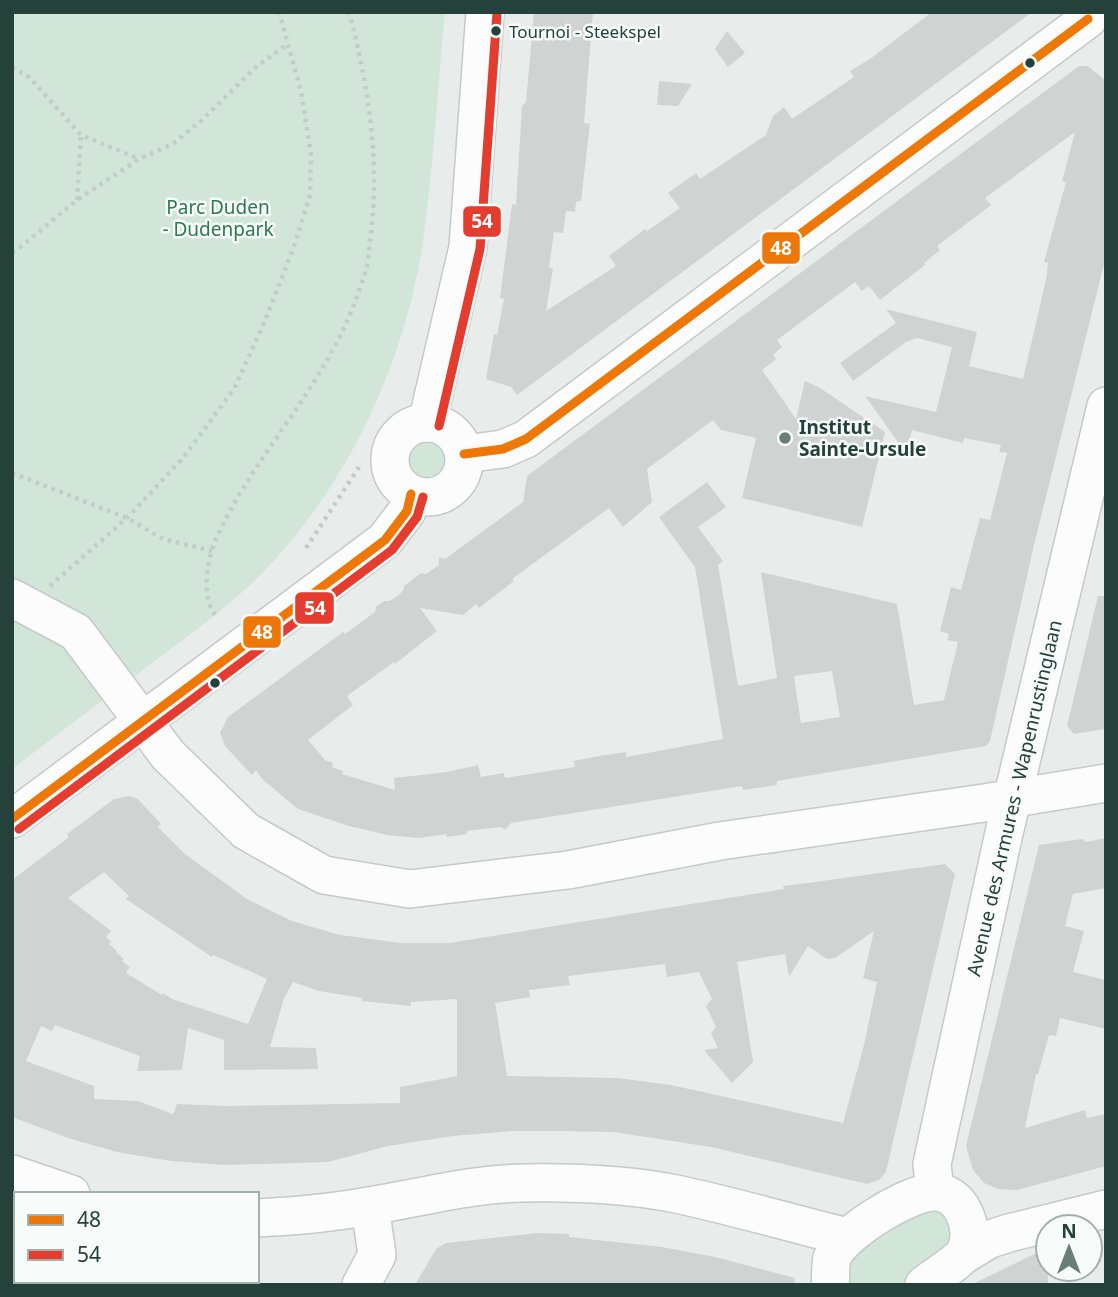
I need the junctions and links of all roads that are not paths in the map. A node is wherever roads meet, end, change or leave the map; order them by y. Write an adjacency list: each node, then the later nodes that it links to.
1 (485, 12): 4 (street)
2 (1093, 22): 5 (street)
3 (1106, 406): 10 (street, Avenue des Armures - Wapenrustinglaan)
4 (427, 423): 5 (street); 6 (street)
5 (464, 454): 6 (street)
6 (411, 494): 8 (street)
7 (20, 602): 8 (street)
8 (143, 722): 10 (street); 11 (street)
9 (1106, 783): 10 (street)
10 (1013, 799): 12 (street, Avenue des Armures - Wapenrustinglaan)
11 (12, 819)
12 (935, 1191): 17 (street); 18 (street)
13 (1106, 1192): 17 (street)
14 (370, 1206): 16 (street); 18 (street); 19 (street)
15 (1106, 1209): 17 (street)
16 (259, 1218)
17 (966, 1236): 21 (street)
18 (847, 1237): 20 (street)
19 (360, 1285)
20 (831, 1285)
21 (924, 1285)

